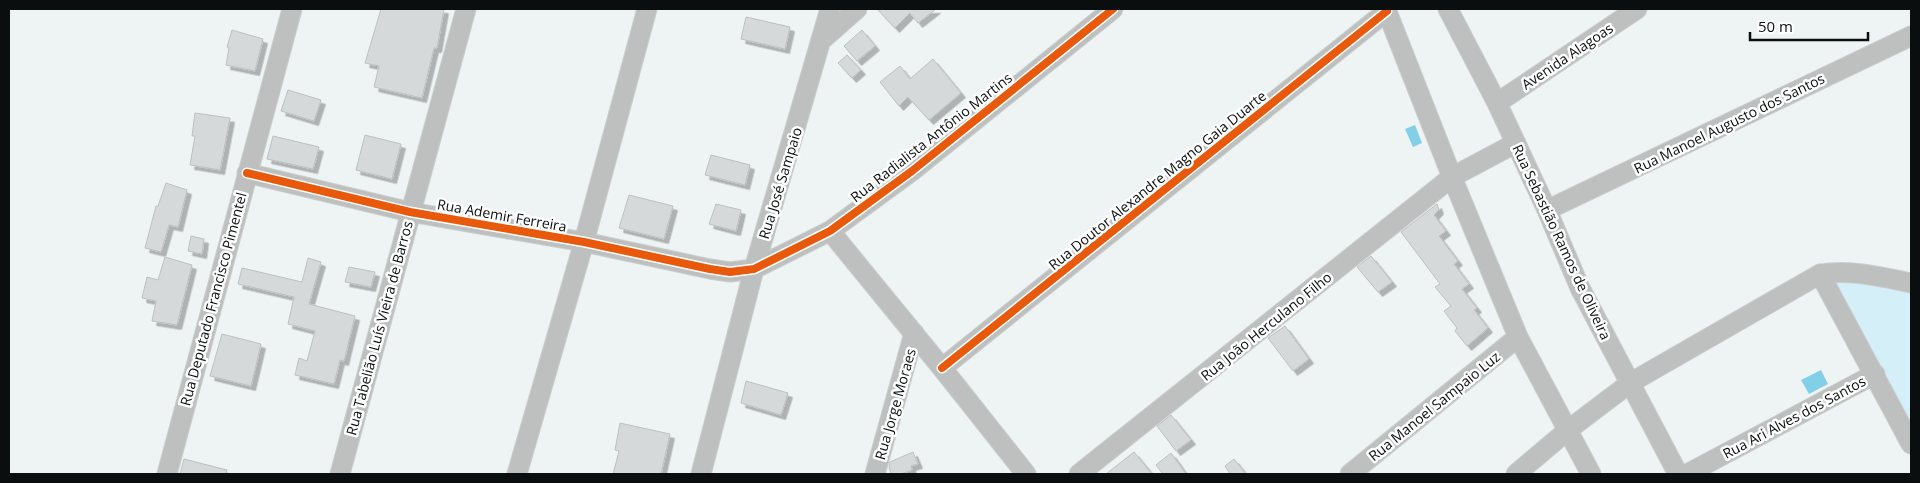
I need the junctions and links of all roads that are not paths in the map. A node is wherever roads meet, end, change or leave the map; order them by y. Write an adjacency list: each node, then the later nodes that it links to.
1 (292, 9): 14 (street, Rua Deputado Francisco Pimentel)
2 (466, 9): 17 (street, Rua Tabelião Luís Vieira de Barros)
3 (646, 9): 19 (street)
4 (830, 9): 11 (street, Rua José Sampaio)
5 (857, 9): 11 (street)
6 (1113, 9): 18 (street, Rua Radialista Antônio Martins)
7 (1448, 9): 12 (street, Rua Sebastião Ramos de Oliveira)
8 (1637, 9): 12 (street, Avenida Alagoas)
9 (1387, 10): 15 (street); 25 (street, Rua Doutor Alexandre Magno Gaia Duarte)
10 (1911, 36): 16 (street, Rua Manoel Augusto dos Santos)
11 (823, 39): 20 (street, Rua José Sampaio)
12 (1497, 103): 13 (street, Rua Sebastião Ramos de Oliveira)
13 (1516, 143): 15 (street, Rua João Herculano Filho); 16 (street, Rua Sebastião Ramos de Oliveira)
14 (247, 173): 17 (street, Rua Ademir Ferreira); 30 (street, Rua Deputado Francisco Pimentel)
15 (1452, 177): 24 (street); 36 (street, Rua João Herculano Filho)
16 (1547, 210): 27 (street, Rua Sebastião Ramos de Oliveira)
17 (410, 212): 19 (street, Rua Ademir Ferreira); 31 (street, Rua Tabelião Luís Vieira de Barros)
18 (830, 231): 20 (street, Rua Radialista Antônio Martins); 23 (street)
19 (584, 242): 20 (street, Rua Ademir Ferreira); 32 (street)
20 (754, 270): 33 (street, Rua José Sampaio)
21 (1820, 274): 22 (street); 26 (street); 27 (street)
22 (1911, 283)
23 (914, 333): 25 (street); 34 (street, Rua Jorge Moraes)
24 (1518, 337): 28 (street); 37 (street, Rua Manoel Sampaio Luz)
25 (942, 368): 35 (street)
26 (1875, 374): 29 (street); 41 (street, Rua Ari Alves dos Santos)
27 (1630, 383): 28 (street); 40 (street, Rua Sebastião Ramos de Oliveira)
28 (1568, 430): 38 (street); 39 (street)
29 (1911, 444)
30 (167, 474)
31 (340, 474)
32 (517, 474)
33 (702, 474)
34 (875, 474)
35 (1026, 474)
36 (1079, 474)
37 (1350, 474)
38 (1516, 474)
39 (1591, 474)
40 (1678, 474)
41 (1686, 474)

